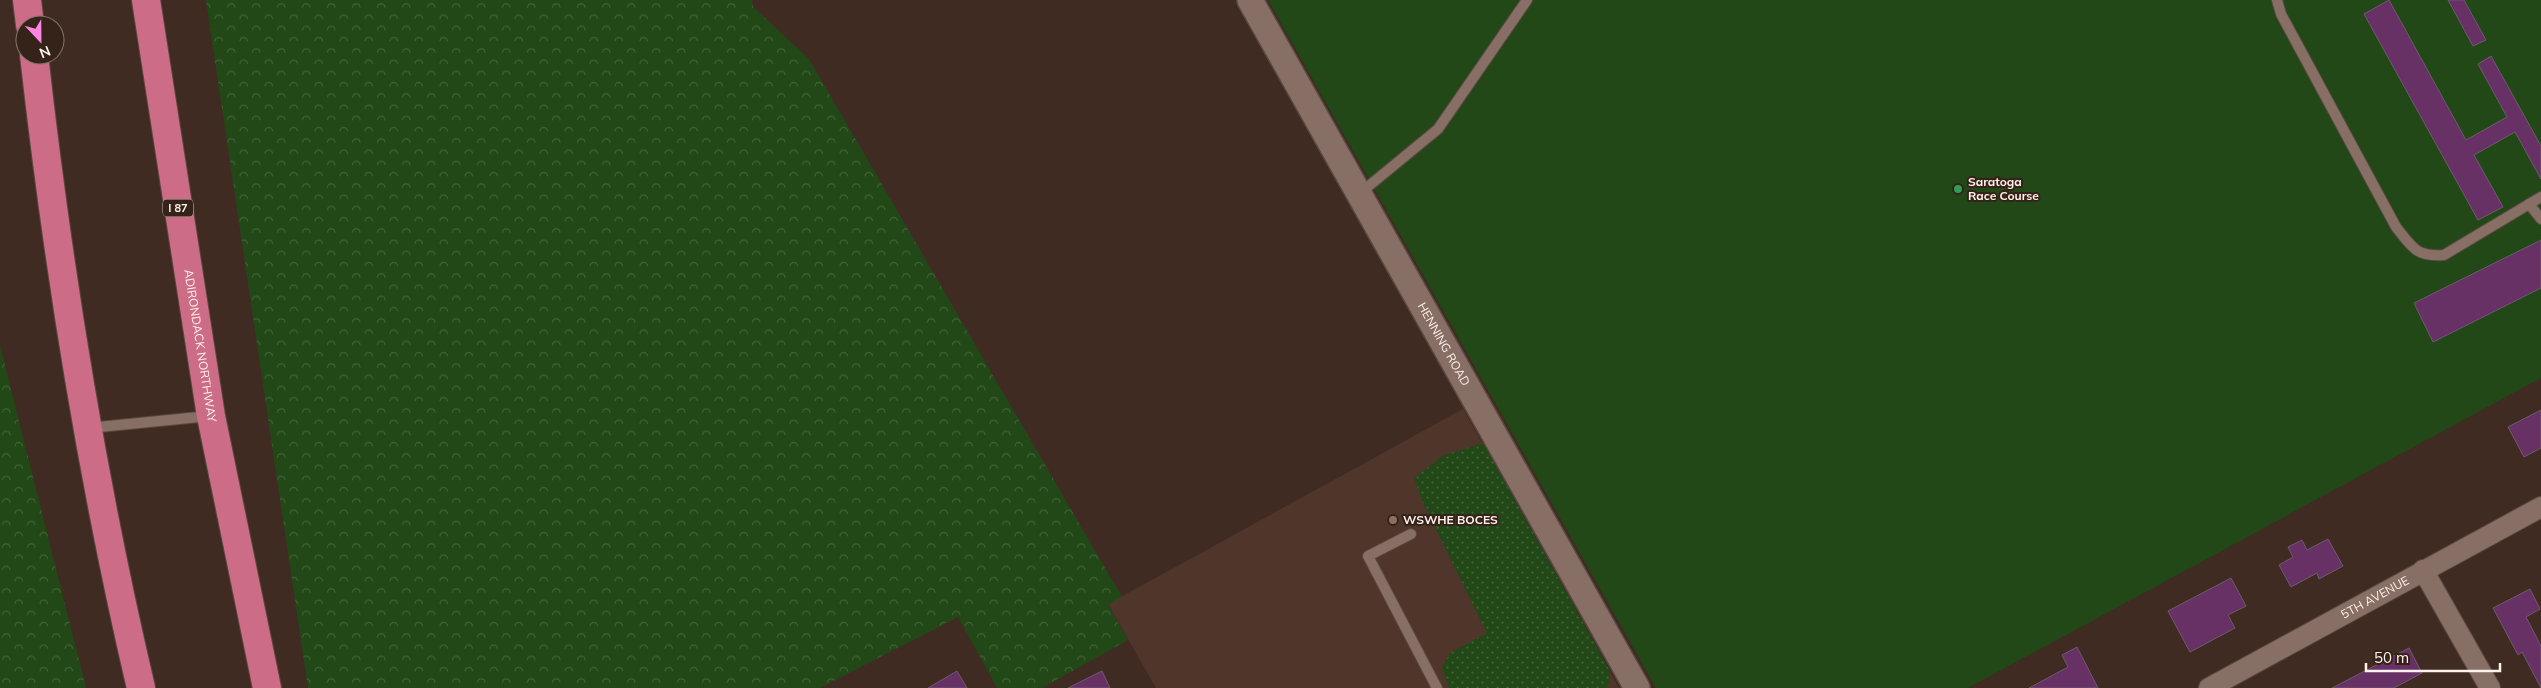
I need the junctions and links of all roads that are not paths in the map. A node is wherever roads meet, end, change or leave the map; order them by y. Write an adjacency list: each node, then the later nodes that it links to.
1 (28, 0): 6 (highway)
2 (146, 0): 12 (highway, ADIRONDACK NORTHWAY / I 87)
3 (1250, 0): 8 (street, HENNING ROAD)
4 (1527, 0): 8 (lane)
5 (2277, 0): 10 (lane)
6 (29, 15)
7 (35, 65): 13 (highway)
8 (1358, 194): 17 (street, HENNING ROAD)
9 (2541, 197): 10 (lane)
10 (2529, 204): 11 (lane)
11 (2541, 219)
12 (211, 416): 13 (lane); 19 (highway, ADIRONDACK NORTHWAY / I 87)
13 (86, 428): 18 (highway)
14 (2541, 507): 16 (street, 5TH AVENUE)
15 (1411, 534): 20 (lane)
16 (2423, 570): 21 (street, 5TH AVENUE); 22 (street)
17 (1633, 687)
18 (141, 688)
19 (267, 688)
20 (1437, 688)
21 (2209, 688)
22 (2490, 688)

